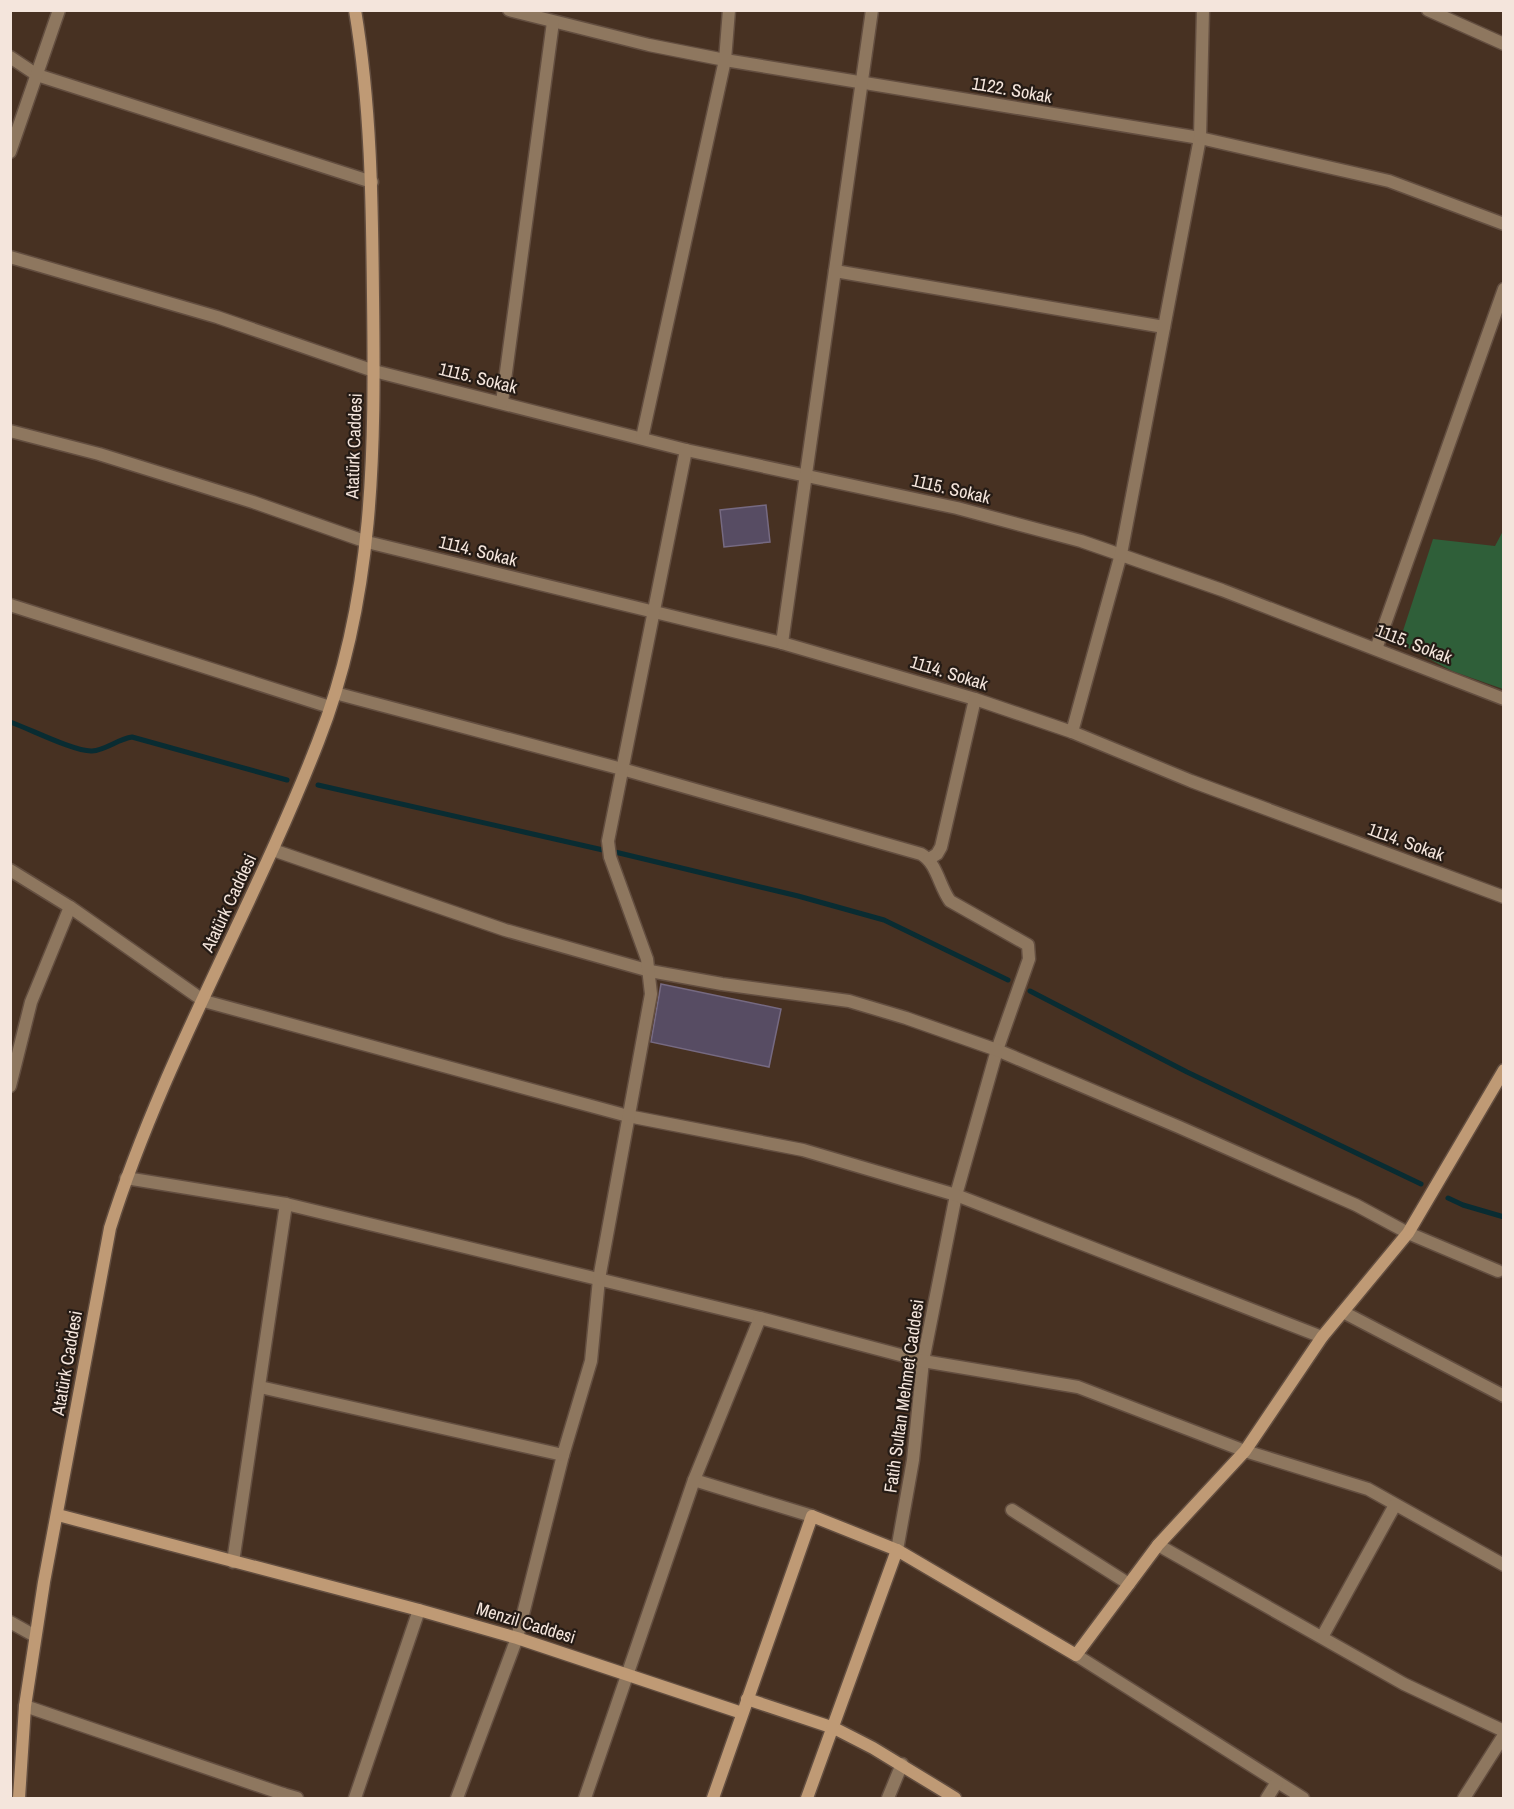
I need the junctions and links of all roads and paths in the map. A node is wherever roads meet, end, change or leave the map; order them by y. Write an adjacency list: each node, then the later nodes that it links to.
1 (59, 10): 12 (street)
2 (355, 10): 16 (street, Atatürk Caddesi)
3 (509, 10): 8 (street, 1122. Sokak)
4 (729, 10): 11 (street)
5 (872, 10): 13 (street)
6 (1203, 10): 14 (street)
7 (1428, 10): 9 (street)
8 (553, 22): 11 (street, 1122. Sokak); 23 (street)
9 (1503, 44)
10 (10, 57): 12 (street)
11 (725, 60): 13 (street, 1122. Sokak); 25 (street)
12 (37, 75): 15 (street); 16 (street)
13 (863, 83): 14 (street, 1122. Sokak); 19 (street)
14 (1200, 138): 17 (street, 1122. Sokak); 21 (street)
15 (10, 152)
16 (372, 182): 22 (street, Atatürk Caddesi)
17 (1503, 224)
18 (10, 257): 22 (street, 1115. Sokak)
19 (835, 272): 21 (street); 27 (street)
20 (1503, 289): 33 (street)
21 (1164, 327): 29 (street)
22 (374, 371): 23 (street, 1115. Sokak); 28 (street, Atatürk Caddesi)
23 (502, 402): 25 (street, 1115. Sokak)
24 (10, 431): 28 (street, 1114. Sokak)
25 (642, 438): 26 (street, 1115. Sokak)
26 (686, 450): 27 (street, 1115. Sokak); 31 (street)
27 (805, 476): 29 (street, 1115. Sokak); 32 (street)
28 (367, 542): 31 (street, 1114. Sokak); 34 (street, Atatürk Caddesi)
29 (1121, 554): 33 (street, 1115. Sokak); 38 (street)
30 (10, 605): 37 (street)
31 (652, 612): 32 (street, 1114. Sokak); 39 (street)
32 (782, 644): 35 (street, 1114. Sokak)
33 (1376, 649): 36 (street, 1115. Sokak)
34 (335, 693): 37 (street, Atatürk Caddesi); 39 (street)
35 (975, 699): 38 (street, 1114. Sokak); 41 (street)
36 (1503, 699)
37 (330, 707): 40 (street, Atatürk Caddesi)
38 (1072, 732): 43 (street, 1114. Sokak)
39 (622, 769): 41 (street); 45 (street)
40 (273, 850): 45 (street); 46 (street, Atatürk Caddesi)
41 (930, 859): 47 (street, Fatih Sultan Mehmet Caddesi)
42 (10, 870): 44 (street)
43 (1503, 897)
44 (70, 907): 46 (street); 49 (street)
45 (650, 971): 47 (street); 50 (street)
46 (204, 1001): 50 (street); 51 (street, Atatürk Caddesi)
47 (997, 1050): 52 (street, Fatih Sultan Mehmet Caddesi); 54 (street)
48 (1503, 1070): 54 (street)
49 (10, 1086)
50 (628, 1116): 52 (street); 56 (street)
51 (126, 1178): 53 (street); 68 (street, Atatürk Caddesi)
52 (957, 1195): 59 (street); 60 (street, Fatih Sultan Mehmet Caddesi)
53 (286, 1204): 56 (street); 61 (street)
54 (1407, 1233): 55 (street); 57 (street)
55 (1498, 1271)
56 (599, 1279): 58 (street); 64 (street)
57 (1343, 1312): 59 (street); 62 (street)
58 (760, 1318): 60 (street); 65 (street)
59 (1323, 1337): 63 (street)
60 (923, 1361): 63 (street); 71 (street, Fatih Sultan Mehmet Caddesi)
61 (260, 1387): 64 (street); 72 (street)
62 (1503, 1396)
63 (1245, 1451): 66 (street); 70 (street)
64 (564, 1455): 79 (street)
65 (694, 1480): 69 (street); 81 (street)
66 (1395, 1504): 73 (street); 78 (street)
67 (1012, 1510): 74 (street)
68 (58, 1515): 72 (street, Menzil Caddesi); 77 (street, Atatürk Caddesi)
69 (812, 1516): 71 (street); 82 (street)
70 (1158, 1545): 74 (street); 78 (street)
71 (897, 1550): 80 (street); 85 (street, Fatih Sultan Mehmet Caddesi)
72 (233, 1562): 75 (street, Menzil Caddesi)
73 (1503, 1565)
74 (1129, 1584): 80 (street)
75 (419, 1610): 79 (street, Menzil Caddesi); 92 (street)
76 (10, 1622): 77 (street)
77 (35, 1636): 83 (street, Atatürk Caddesi)
78 (1322, 1637): 86 (street)
79 (517, 1638): 81 (street, Menzil Caddesi); 93 (street)
80 (1076, 1655): 88 (street)
81 (626, 1674): 84 (street, Menzil Caddesi); 94 (street)
82 (747, 1699): 84 (street); 85 (street)
83 (25, 1706): 89 (street); 90 (street, Atatürk Caddesi)
84 (742, 1713): 95 (street)
85 (834, 1728): 87 (street); 96 (street, Fatih Sultan Mehmet Caddesi)
86 (1503, 1733): 101 (street)
87 (902, 1764): 97 (street); 98 (street)
88 (1277, 1782): 99 (street); 100 (street)
89 (283, 1796): 91 (street)
90 (19, 1798)
91 (297, 1798)
92 (355, 1798)
93 (457, 1798)
94 (585, 1798)
95 (713, 1798)
96 (807, 1798)
97 (888, 1798)
98 (955, 1798)
99 (1267, 1798)
100 (1303, 1798)
101 (1464, 1798)

